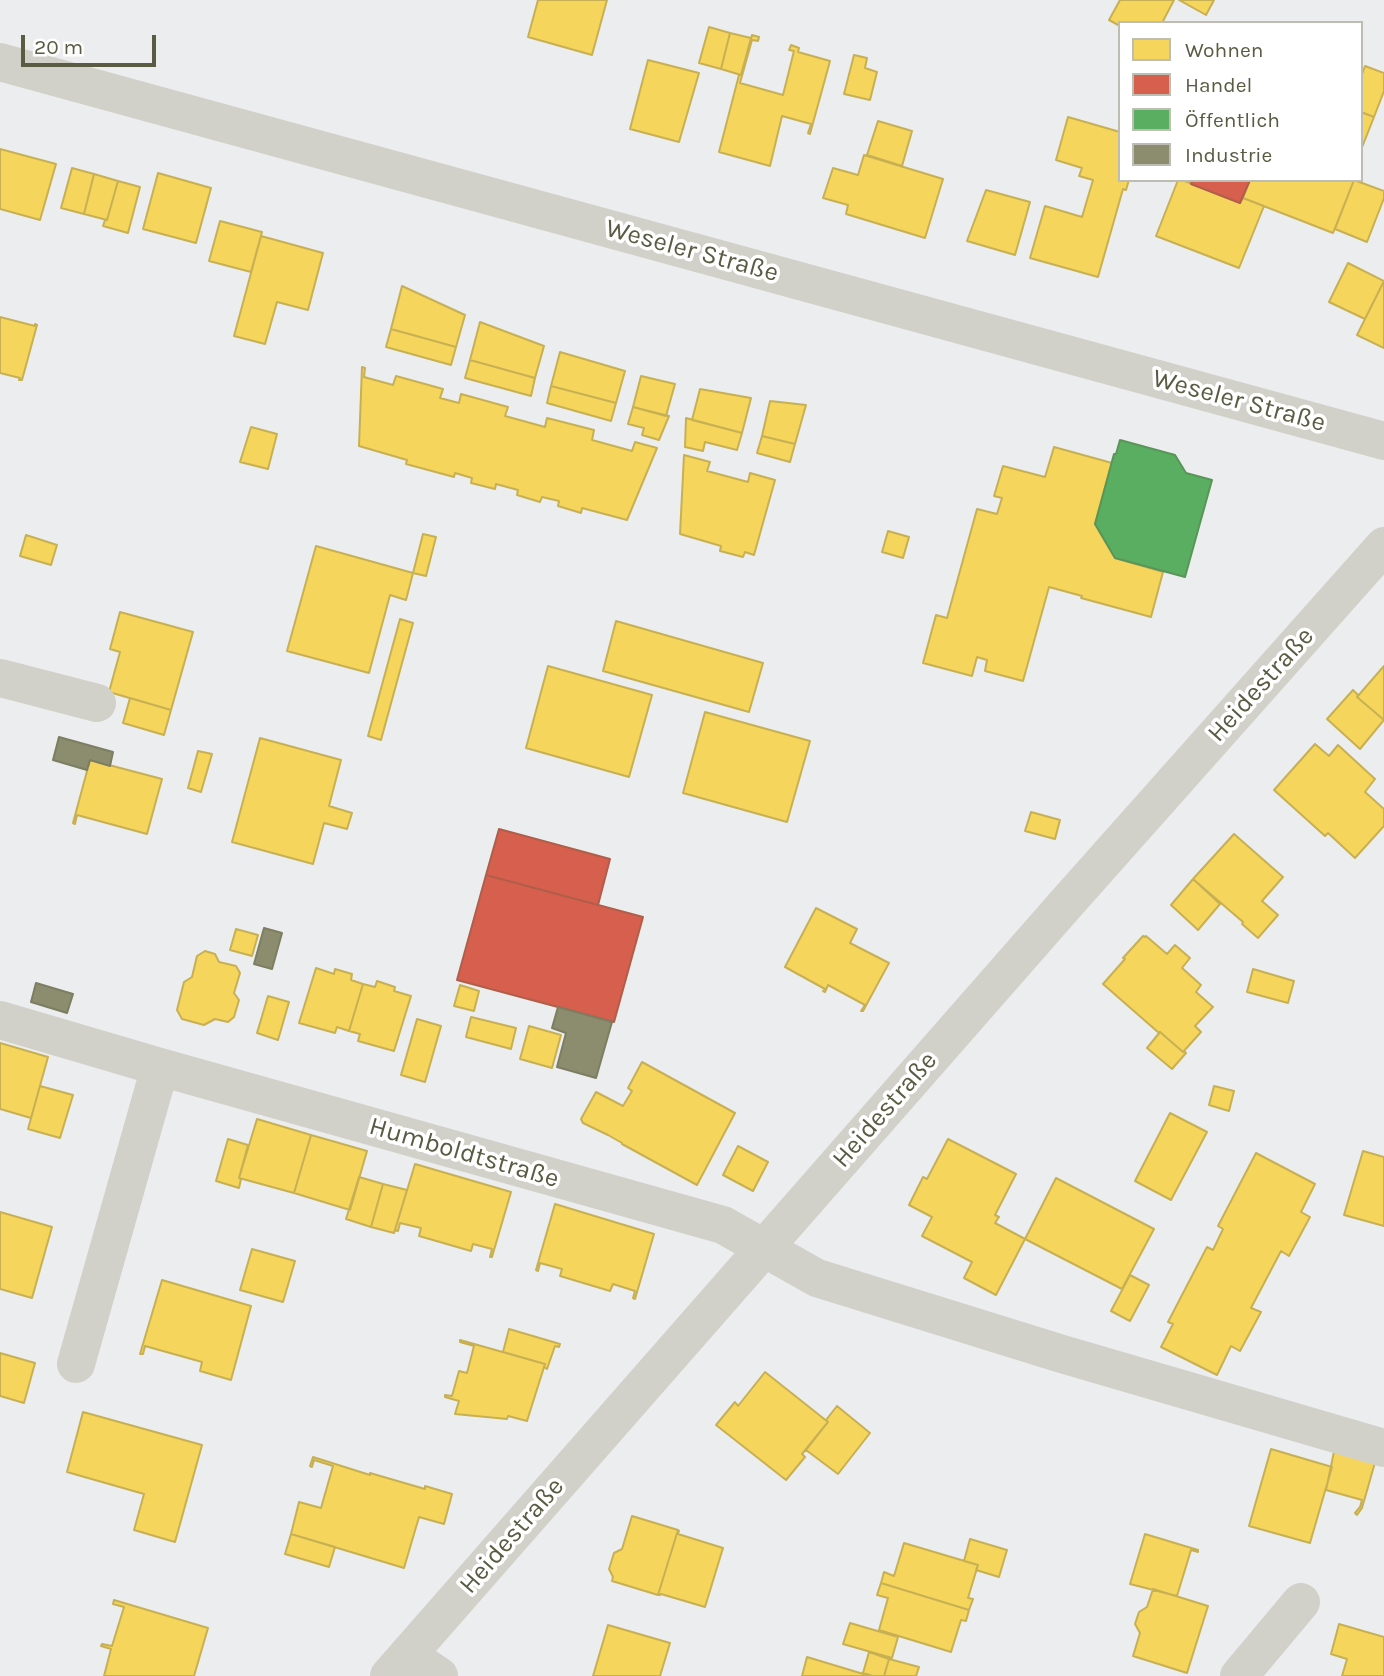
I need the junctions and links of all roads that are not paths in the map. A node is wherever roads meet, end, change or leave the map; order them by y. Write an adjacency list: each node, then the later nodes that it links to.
1 (0, 62): 2 (street, Weseler Straße)
2 (1384, 441)
3 (1384, 546): 8 (street, Heidestraße)
4 (0, 678): 5 (street)
5 (97, 703)
6 (0, 1020): 7 (street, Humboldtstraße)
7 (160, 1068): 8 (street, Humboldtstraße); 9 (street)
8 (764, 1248): 10 (street, Humboldtstraße); 12 (street, Heidestraße)
9 (76, 1364)
10 (1384, 1448)
11 (1301, 1602): 14 (street)
12 (399, 1665): 13 (street)
13 (439, 1676)
14 (1239, 1676)

